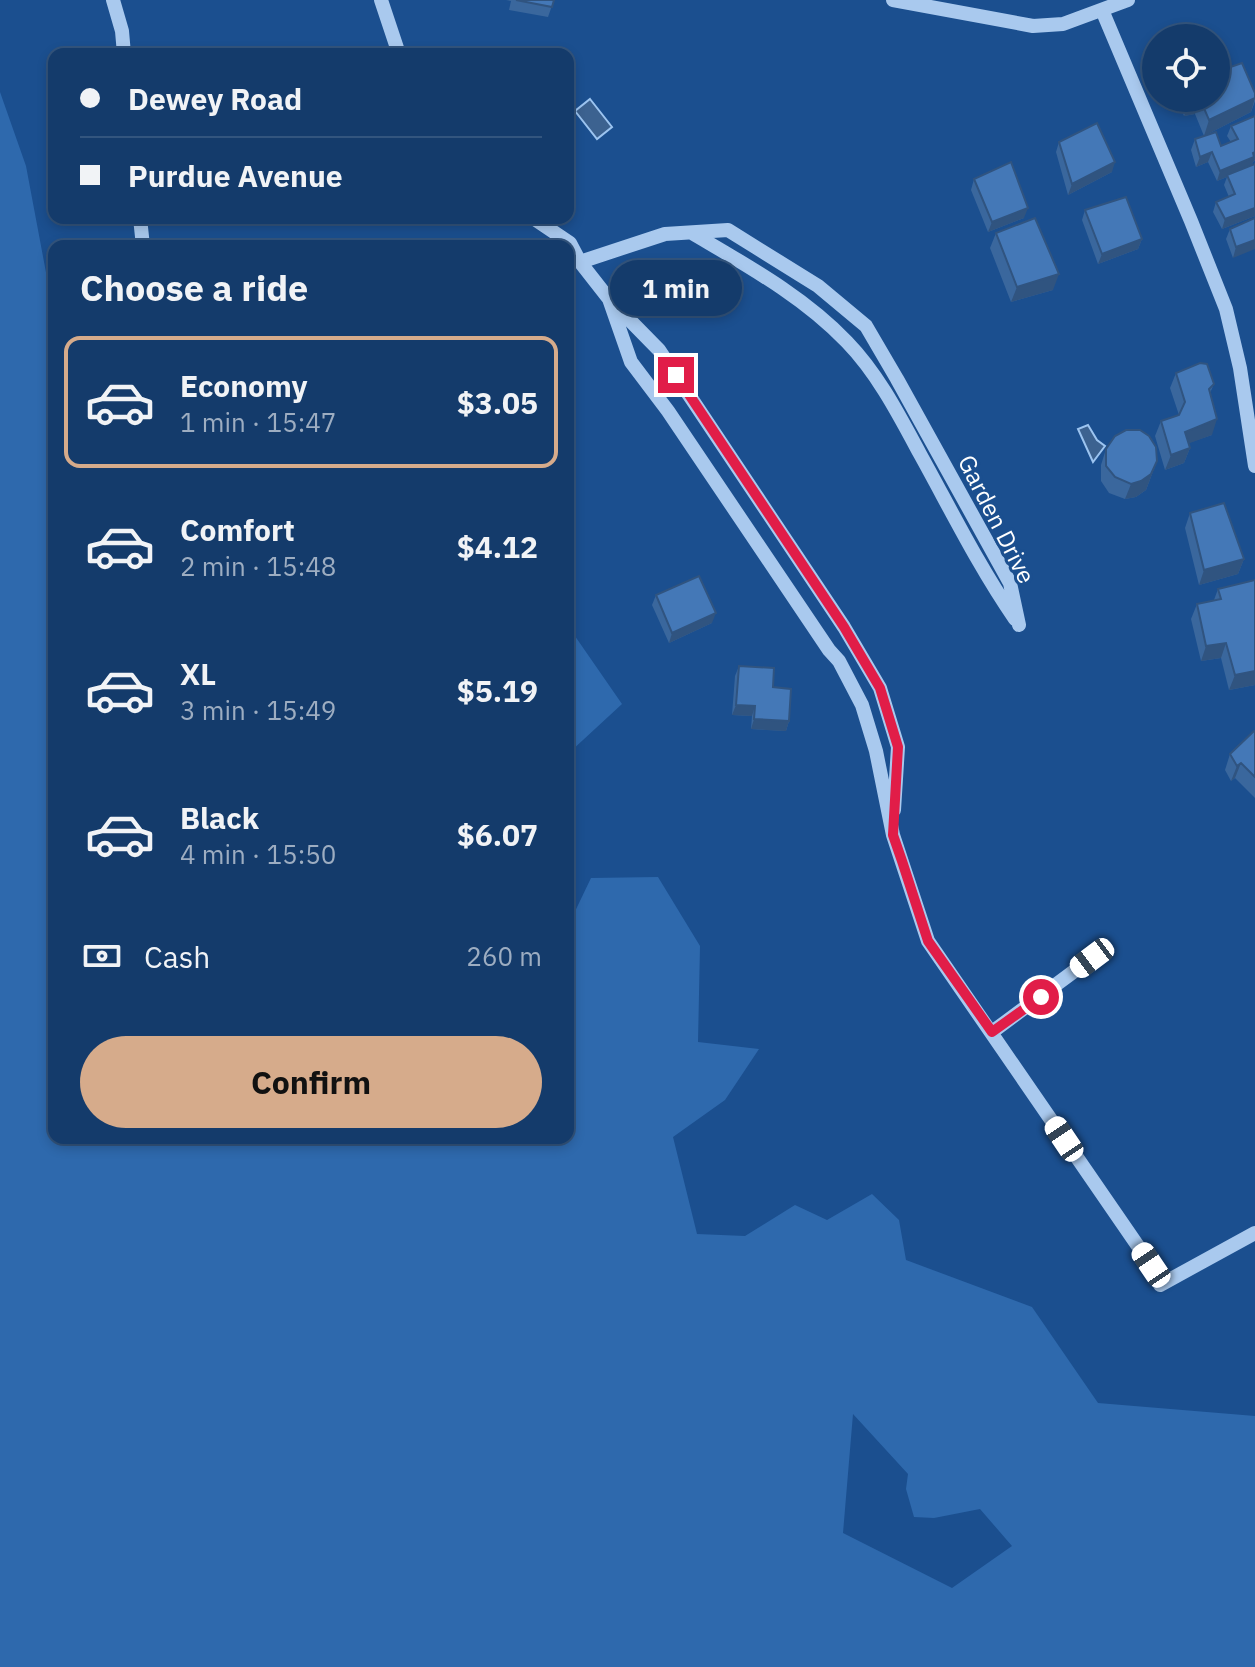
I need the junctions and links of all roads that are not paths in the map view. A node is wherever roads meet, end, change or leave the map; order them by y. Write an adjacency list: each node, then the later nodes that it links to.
1 (113, 0): 6 (street)
2 (381, 0): 7 (street)
3 (893, 0): 5 (street)
4 (1128, 0): 5 (street)
5 (1102, 10): 14 (street)
6 (123, 48)
7 (397, 48)
8 (542, 224): 10 (street)
9 (691, 233): 9 (street, Garden Drive); 12 (street, Garden Drive)
10 (566, 240)
11 (574, 251): 12 (street)
12 (580, 262): 13 (street)
13 (609, 299): 15 (street); 15 (street)
14 (1255, 466)
15 (893, 835): 17 (street)
16 (1092, 958): 17 (street)
17 (992, 1032): 18 (street)
18 (1255, 1233)

